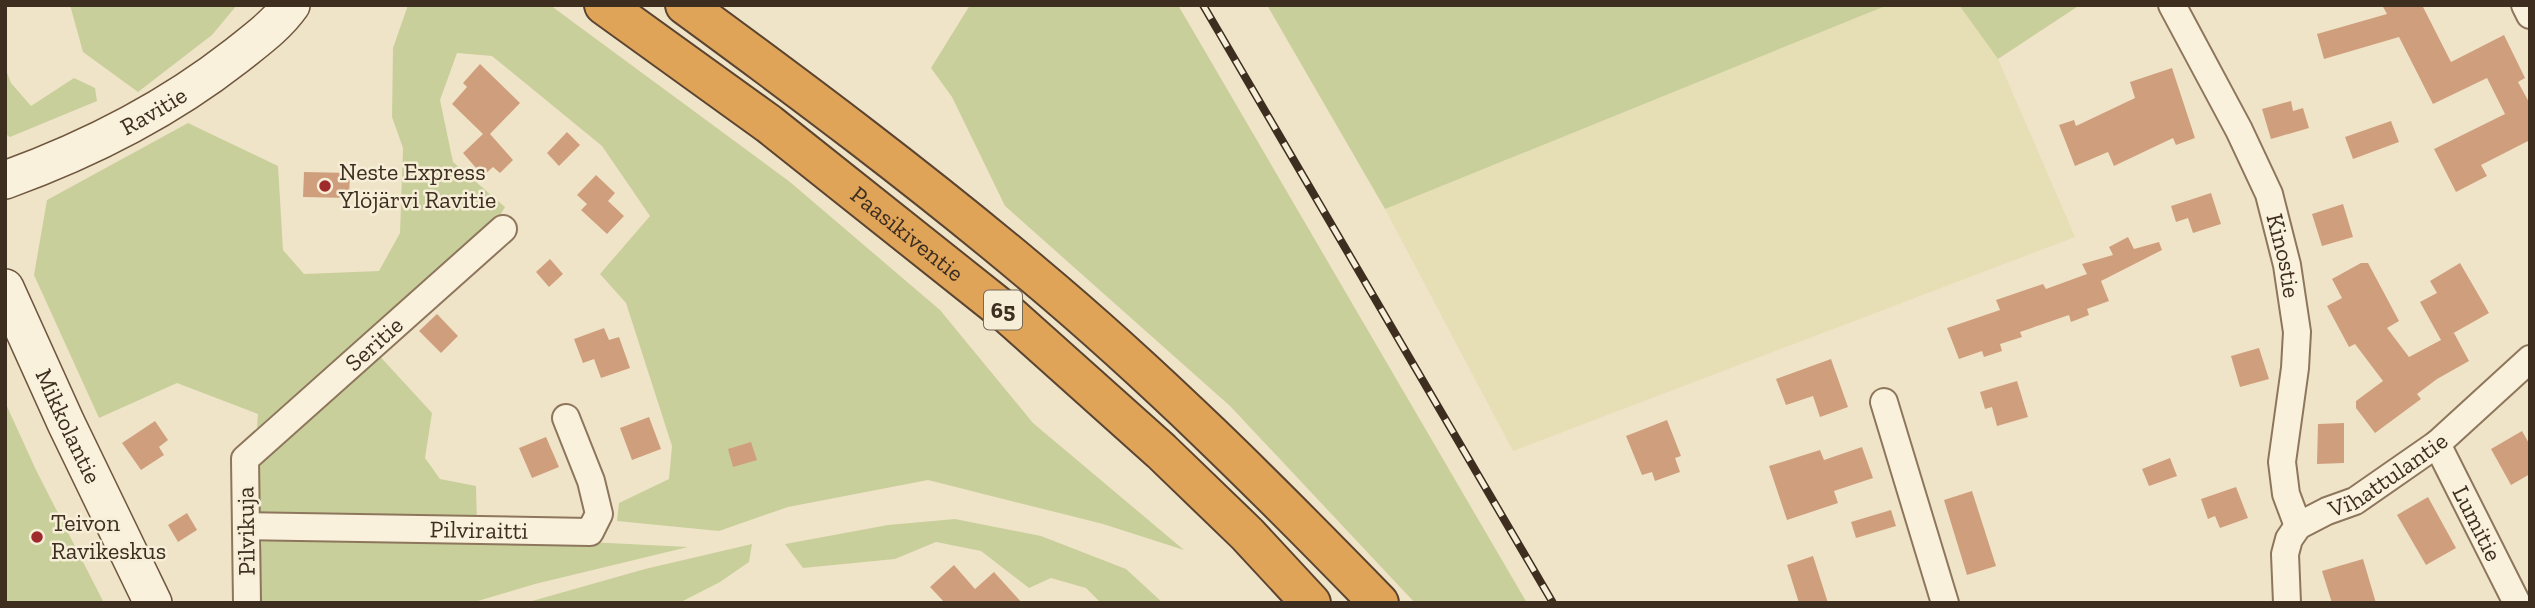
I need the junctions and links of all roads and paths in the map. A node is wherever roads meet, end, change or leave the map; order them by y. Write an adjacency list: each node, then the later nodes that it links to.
1 (604, 5): 19 (highway, Paasikiventie / 65)
2 (685, 5): 20 (highway, Paasikiventie / 65)
3 (2172, 5): 16 (street, Kinostie)
4 (2525, 5): 6 (street)
5 (292, 8): 7 (main road, Ravitie)
6 (2530, 15)
7 (5, 180)
8 (503, 229): 14 (street, Seritie)
9 (5, 288): 17 (main road, Mikkolantie)
10 (2530, 359): 13 (street, Vihattulantie)
11 (1884, 402): 21 (street)
12 (566, 418): 15 (street, Pilviraitti)
13 (2437, 444): 16 (street, Vihattulantie); 23 (street, Lumitie)
14 (245, 459): 15 (street, Pilvikuja)
15 (246, 526): 18 (street, Pilvikuja)
16 (2298, 526): 22 (street, Vihattulantie)
17 (153, 603)
18 (247, 603)
19 (1311, 603)
20 (1379, 603)
21 (1945, 603)
22 (2287, 603)
23 (2517, 603)

